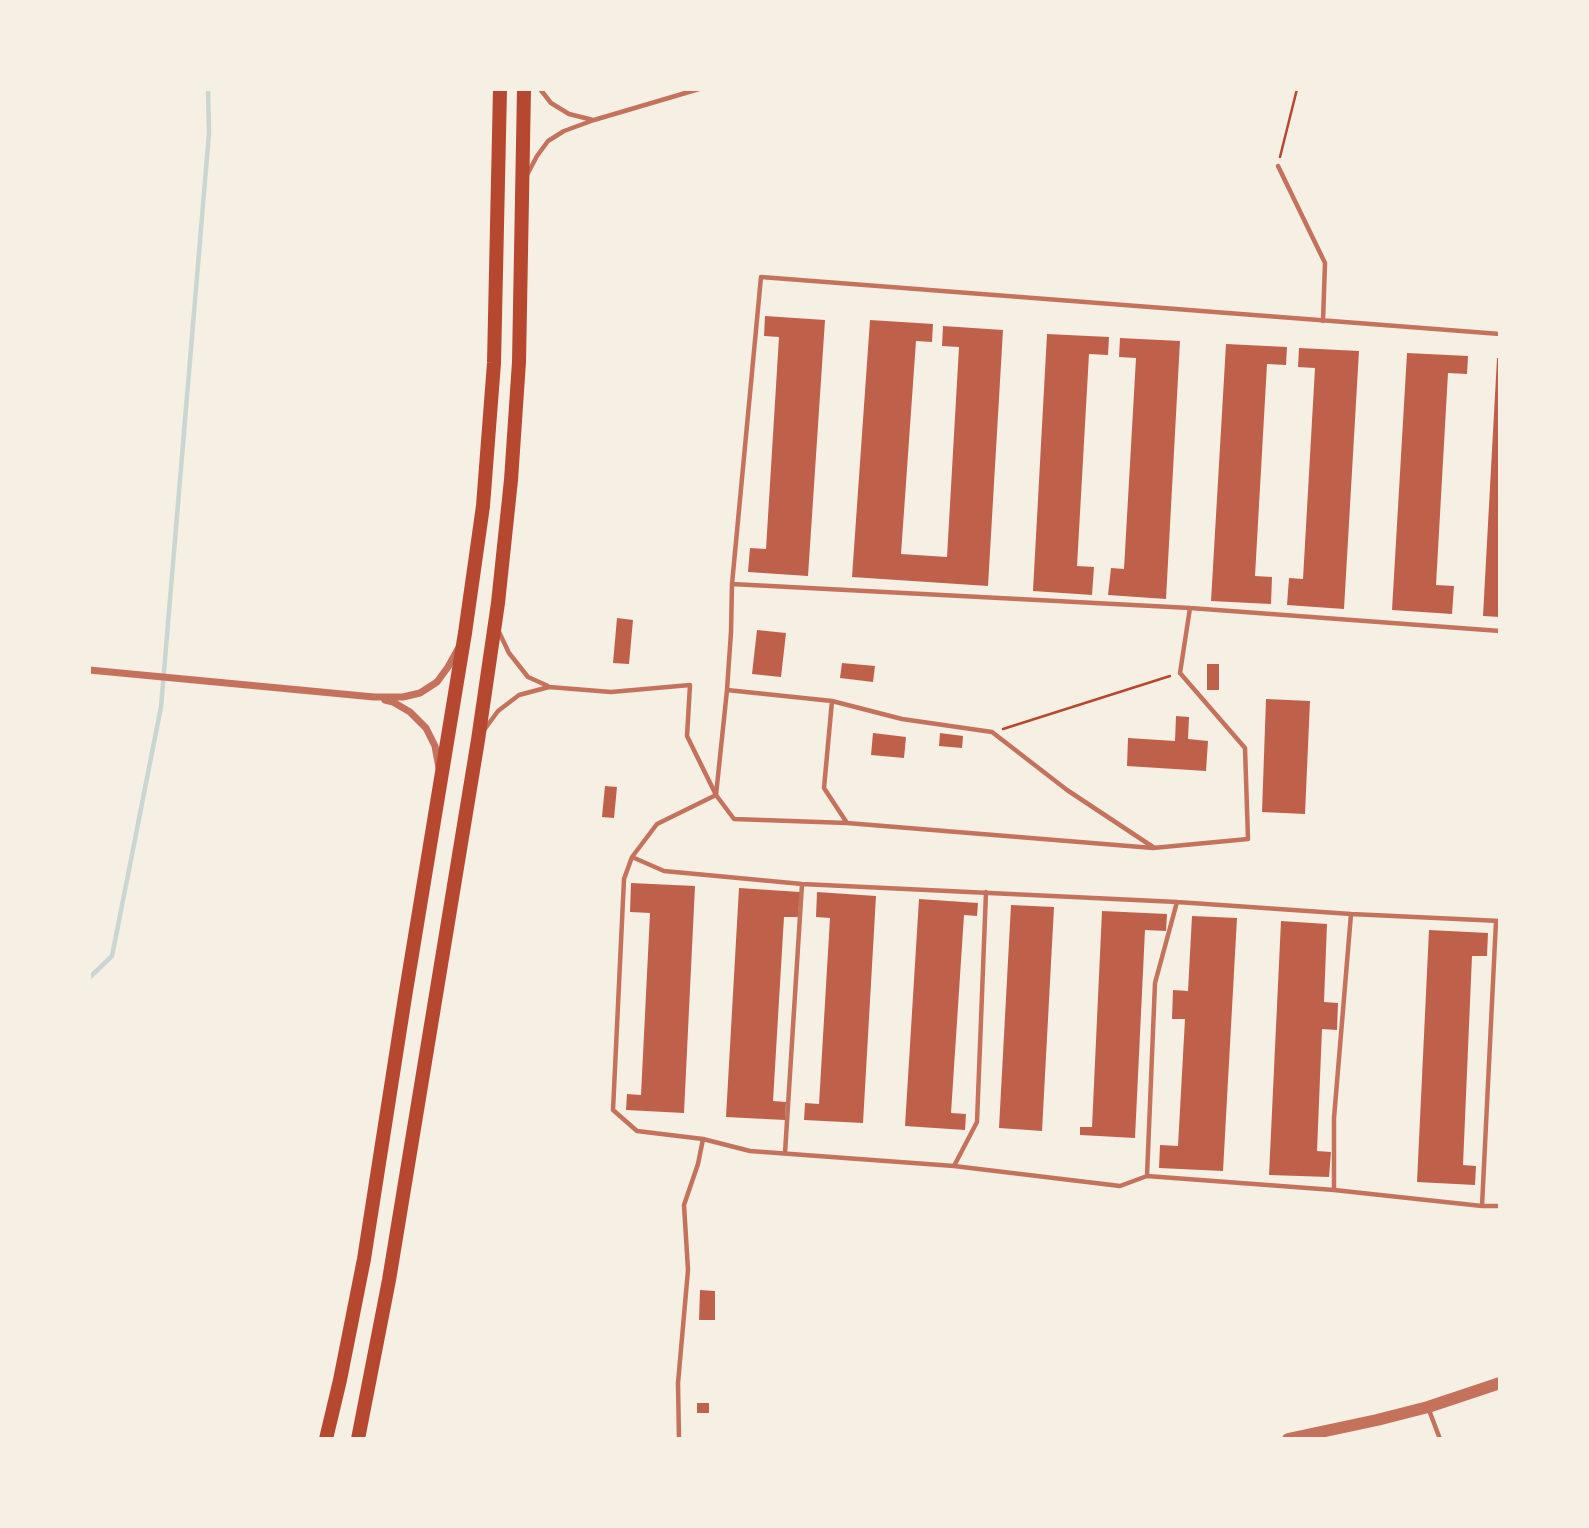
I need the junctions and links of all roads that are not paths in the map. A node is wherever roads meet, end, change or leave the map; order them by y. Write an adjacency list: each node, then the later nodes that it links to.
1 (500, 89): 14 (main road)
2 (524, 89): 7 (main road)
3 (540, 89): 5 (lane)
4 (699, 89): 5 (lane)
5 (594, 120): 7 (lane)
6 (1278, 166): 8 (lane)
7 (523, 194): 11 (main road)
8 (1323, 321): 9 (lane); 10 (lane)
9 (1500, 334)
10 (732, 584): 12 (lane); 17 (lane)
11 (498, 603): 16 (lane); 20 (main road)
12 (1190, 608): 13 (lane); 24 (lane)
13 (1500, 631)
14 (465, 633): 18 (street); 21 (main road)
15 (89, 670): 18 (street)
16 (548, 687): 20 (lane); 22 (lane)
17 (727, 690): 19 (lane); 22 (lane)
18 (374, 696): 21 (street)
19 (832, 701): 23 (lane); 24 (lane)
20 (478, 740): 41 (main road)
21 (441, 777): 40 (main road)
22 (716, 795): 23 (lane); 25 (lane)
23 (847, 823): 24 (lane)
24 (1153, 848)
25 (632, 857): 26 (lane); 31 (lane)
26 (802, 884): 27 (lane); 32 (lane)
27 (986, 892): 28 (lane); 33 (lane)
28 (1177, 902): 29 (lane); 34 (lane)
29 (1351, 914): 30 (lane); 35 (lane)
30 (1498, 921): 36 (lane)
31 (703, 1139): 32 (lane); 42 (lane)
32 (785, 1153): 33 (lane)
33 (954, 1166): 34 (lane)
34 (1147, 1175): 35 (lane)
35 (1334, 1190): 36 (lane)
36 (1482, 1206): 37 (lane)
37 (1500, 1206)
38 (1500, 1384): 39 (street)
39 (1428, 1407): 43 (street); 44 (lane)
40 (326, 1439)
41 (358, 1439)
42 (679, 1439)
43 (1288, 1439)
44 (1440, 1439)

